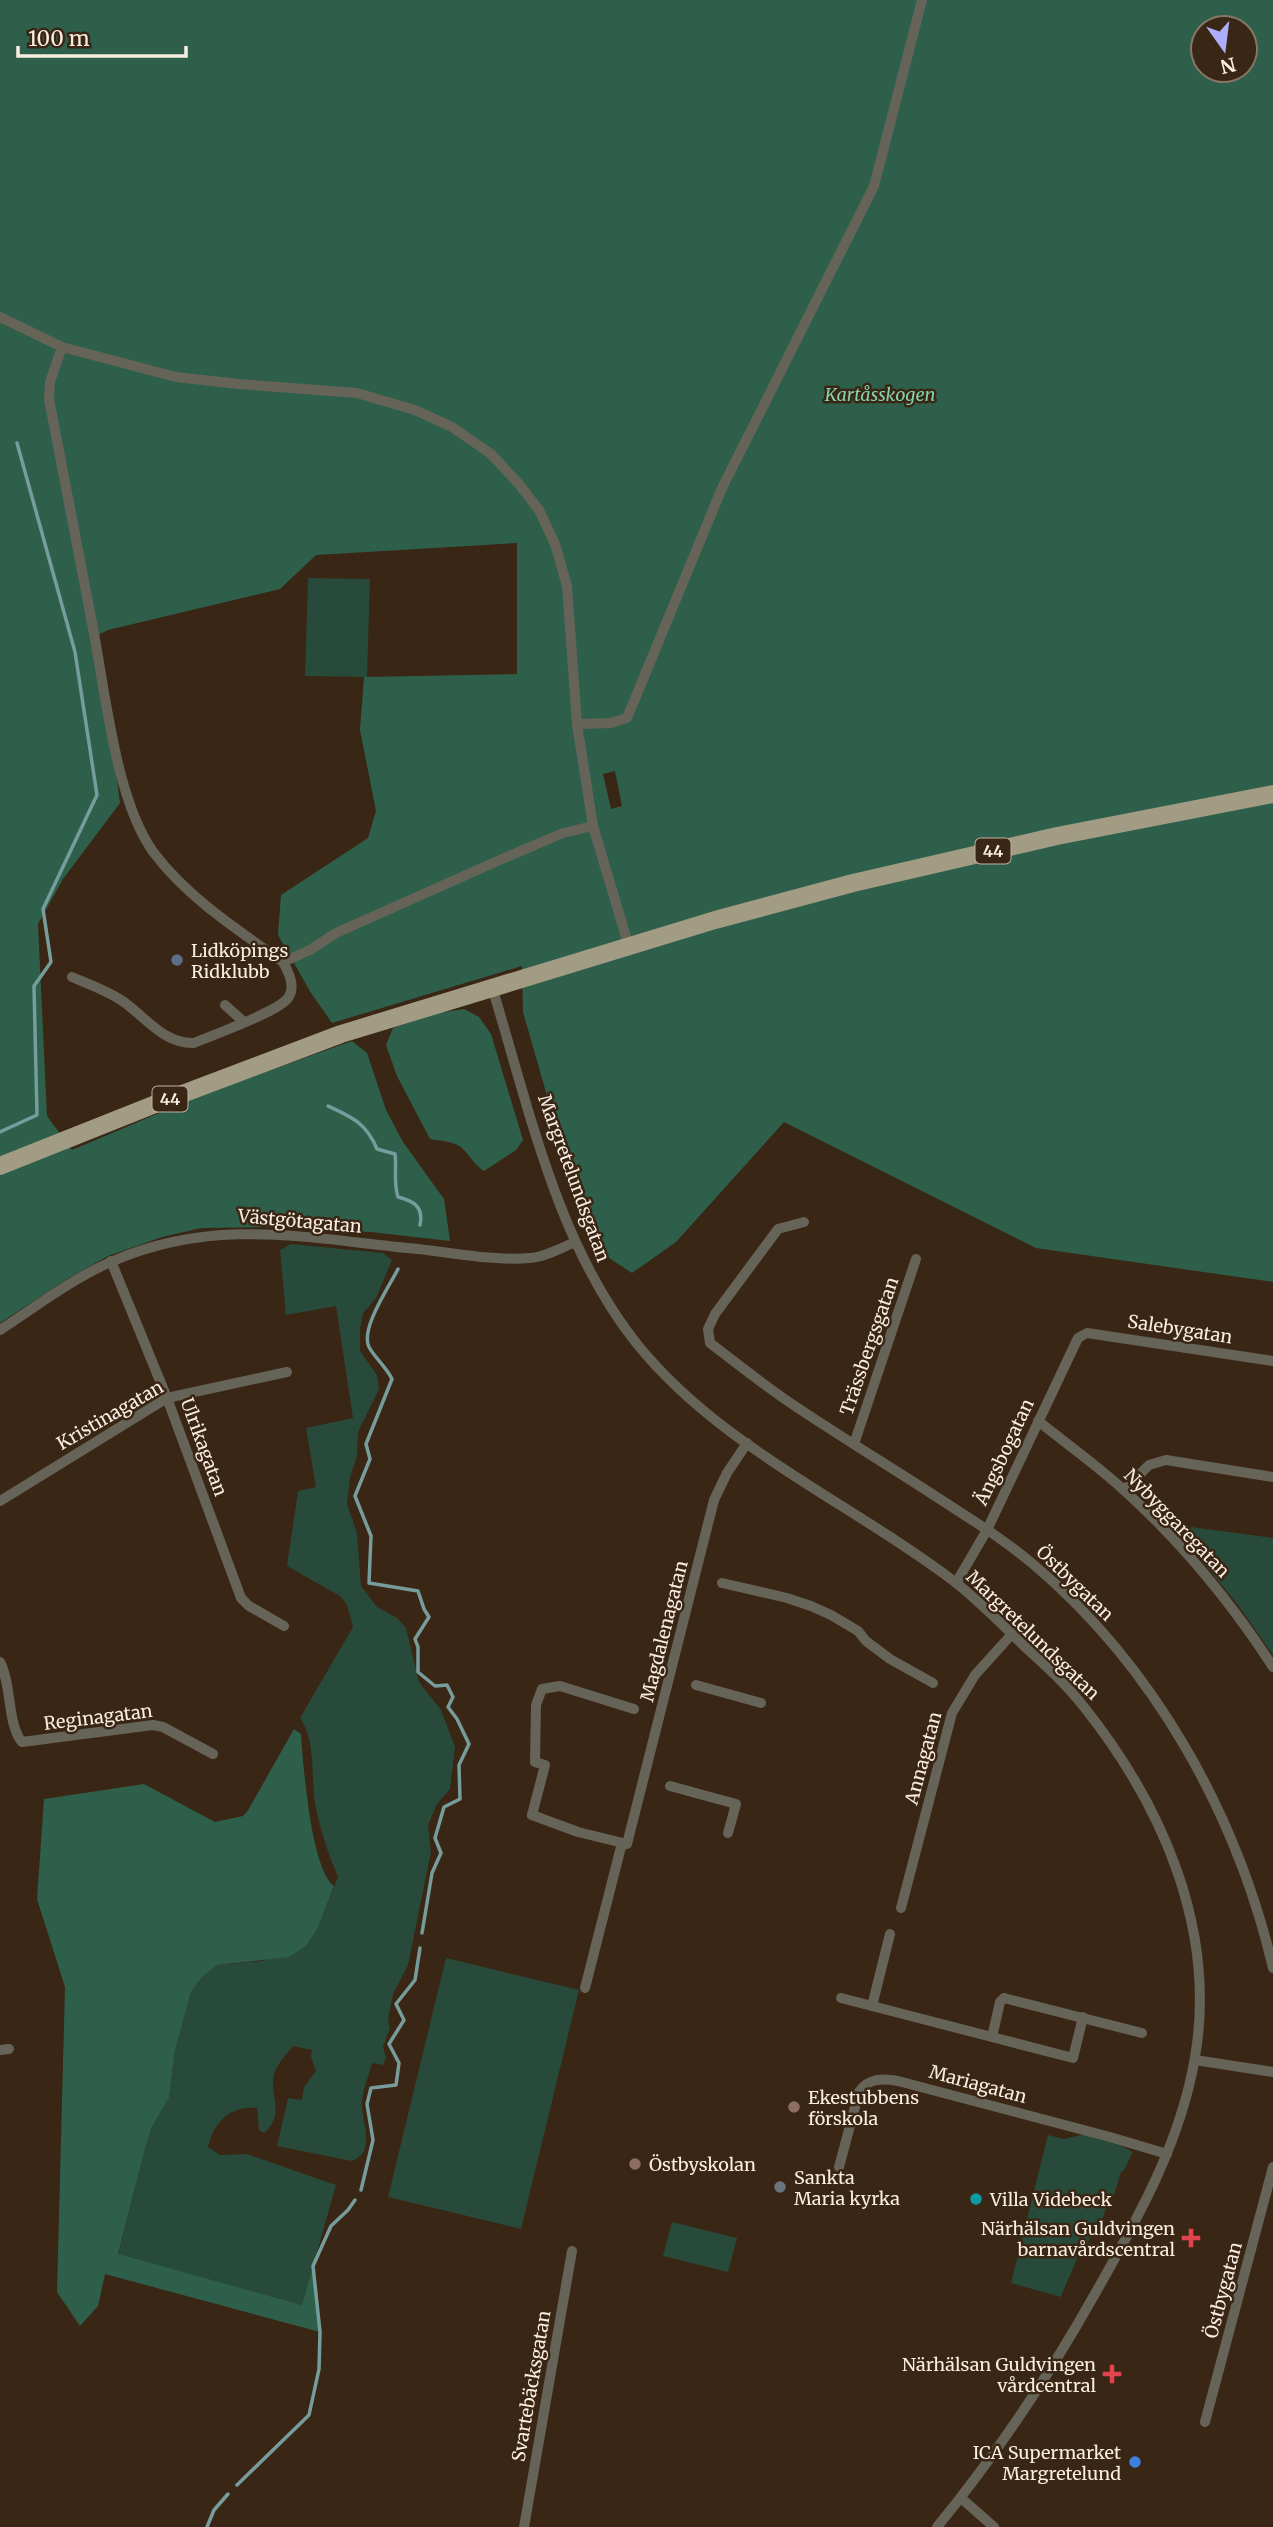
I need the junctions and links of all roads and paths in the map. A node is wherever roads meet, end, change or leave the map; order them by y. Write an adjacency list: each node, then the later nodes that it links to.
1 (922, 0): 4 (street)
2 (0, 317): 3 (street)
3 (62, 347): 4 (street); 8 (street)
4 (577, 724): 6 (street)
5 (1273, 794): 7 (main road, 44)
6 (593, 826): 7 (street); 8 (street)
7 (629, 947): 10 (main road, 44)
8 (283, 962): 12 (street)
9 (72, 976): 12 (street)
10 (492, 987): 13 (main road, 44); 15 (street, Margretelundsgatan)
11 (225, 1005): 12 (street)
12 (244, 1021)
13 (0, 1166)
14 (804, 1222): 25 (street, Östbygatan)
15 (575, 1242): 17 (street, Västgötagatan); 24 (street, Margretelundsgatan)
16 (916, 1259): 25 (street, Trässbergsgatan)
17 (111, 1261): 18 (street, Västgötagatan); 22 (street, Ulrikagatan)
18 (0, 1331)
19 (1082, 1334): 20 (street, Salebygatan); 23 (street, Ängsbogatan)
20 (1273, 1361)
21 (287, 1372): 22 (street, Kristinagatan)
22 (167, 1398): 28 (street, Kristinagatan); 32 (street, Ulrikagatan)
23 (1038, 1421): 27 (street, Nybyggaregatan); 29 (street, Ängsbogatan)
24 (747, 1443): 31 (street, Margretelundsgatan); 43 (street, Magdalenagatan)
25 (854, 1444): 29 (street, Östbygatan)
26 (1273, 1477): 27 (street)
27 (1124, 1490): 35 (street, Nybyggaregatan)
28 (0, 1501)
29 (987, 1530): 31 (street, Ängsbogatan); 46 (street, Östbygatan)
30 (722, 1583): 36 (street)
31 (956, 1583): 33 (street, Margretelundsgatan)
32 (284, 1626)
33 (1012, 1634): 44 (street, Annagatan); 53 (street, Margretelundsgatan)
34 (0, 1662): 40 (street, Reginagatan)
35 (1273, 1667)
36 (933, 1684)
37 (696, 1685): 38 (street)
38 (761, 1703)
39 (634, 1709): 43 (street)
40 (214, 1754)
41 (670, 1786): 42 (street)
42 (728, 1833)
43 (626, 1839): 47 (street, Magdalenagatan)
44 (901, 1908)
45 (890, 1934): 49 (street)
46 (1272, 1960)
47 (585, 1987)
48 (841, 1997): 49 (street)
49 (872, 2006): 52 (street)
50 (1083, 2017): 51 (street); 52 (street); 52 (street)
51 (1142, 2033)
52 (992, 2037)
53 (1195, 2060): 54 (street); 55 (street, Margretelundsgatan)
54 (1273, 2072)
55 (1167, 2154): 56 (street, Mariagatan); 60 (street, Margretelundsgatan)
56 (839, 2167)
57 (1273, 2167): 59 (street, Östbygatan)
58 (572, 2252): 61 (street, Svartebäcksgatan)
59 (1205, 2423)
60 (961, 2498): 62 (street, Margretelundsgatan); 63 (street)
61 (524, 2527)
62 (937, 2527)
63 (994, 2527)

